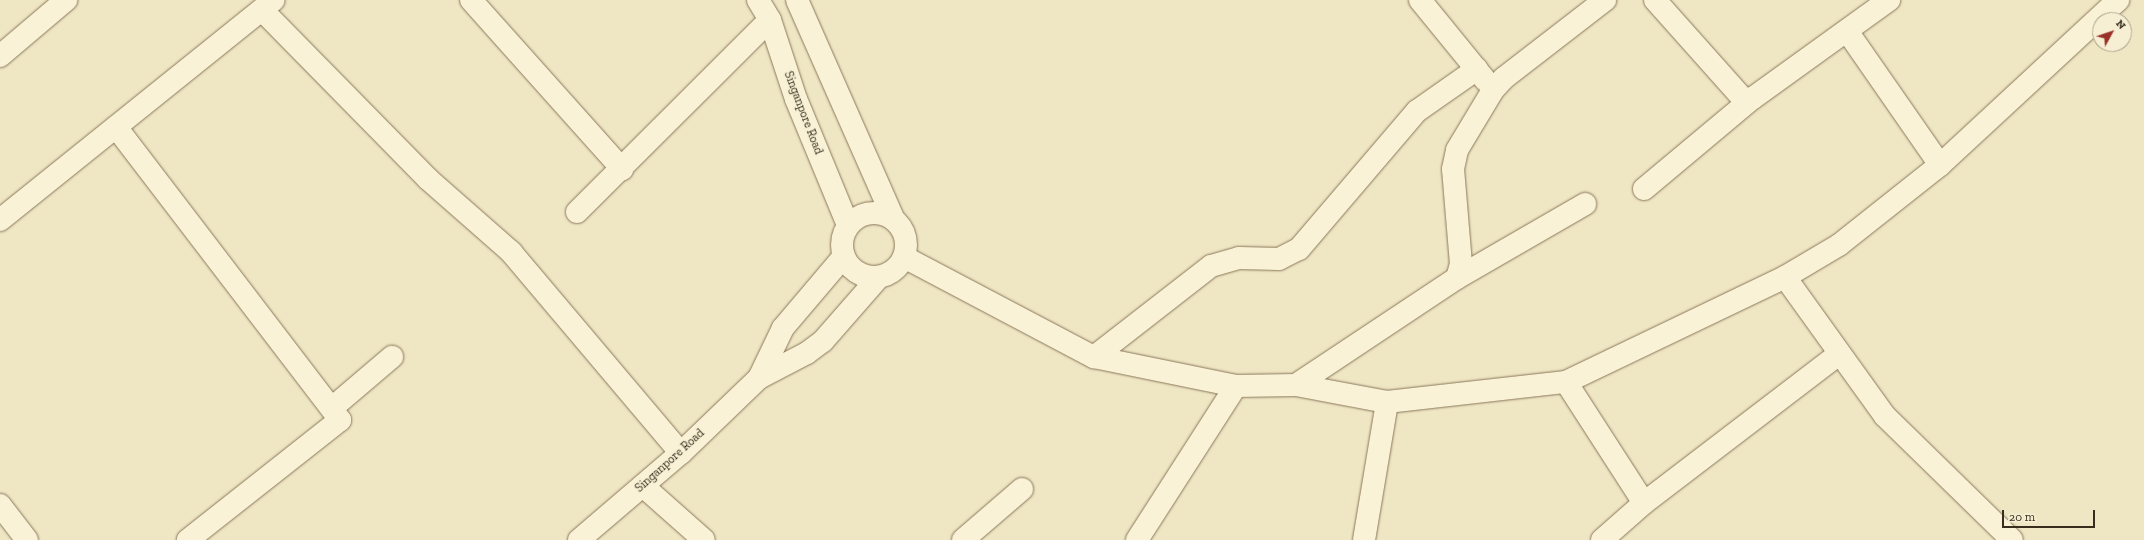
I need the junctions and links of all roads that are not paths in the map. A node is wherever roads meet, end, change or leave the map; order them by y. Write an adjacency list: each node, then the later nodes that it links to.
1 (66, 0): 13 (street)
2 (471, 0): 19 (street)
3 (758, 0): 11 (street, Singanpore Road)
4 (797, 0): 24 (street)
5 (1420, 0): 14 (street)
6 (1605, 0): 15 (street)
7 (1655, 0): 16 (street)
8 (1889, 0): 12 (street)
9 (2118, 0): 18 (street)
10 (268, 5): 17 (street); 40 (street)
11 (770, 20): 19 (street); 25 (street, Singanpore Road)
12 (1847, 31): 16 (street); 18 (street)
13 (0, 56)
14 (1477, 69): 15 (street); 33 (street)
15 (1494, 90): 30 (street)
16 (1753, 98): 20 (street)
17 (116, 127): 23 (street); 39 (street)
18 (1940, 165): 29 (street)
19 (622, 169): 22 (street)
20 (1644, 189)
21 (1585, 204): 30 (street)
22 (577, 212)
23 (0, 220)
24 (894, 220): 25 (street); 27 (street)
25 (848, 225): 26 (street)
26 (844, 256): 28 (street); 34 (street, Singanpore Road)
27 (904, 257): 28 (street); 33 (street)
28 (879, 277): 34 (street, Singanpore Road)
29 (1785, 277): 31 (street); 35 (street)
30 (1457, 278): 37 (street)
31 (1839, 354): 43 (street); 55 (street)
32 (392, 357): 39 (street)
33 (1094, 357): 36 (street)
34 (759, 378): 40 (street, Singanpore Road)
35 (1566, 382): 38 (street); 43 (street)
36 (1236, 386): 37 (street); 52 (street)
37 (1296, 386): 38 (street)
38 (1387, 402): 53 (street)
39 (332, 408): 47 (street)
40 (681, 453): 41 (street, Singanpore Road)
41 (642, 486): 45 (street, Singanpore Road); 50 (street)
42 (1022, 489): 51 (street)
43 (1644, 503): 54 (street)
44 (0, 505): 46 (street)
45 (607, 516): 48 (street, Singanpore Road); 49 (street)
46 (27, 540)
47 (188, 540)
48 (579, 540)
49 (598, 540)
50 (704, 540)
51 (963, 540)
52 (1137, 540)
53 (1364, 540)
54 (1602, 540)
55 (2012, 540)

